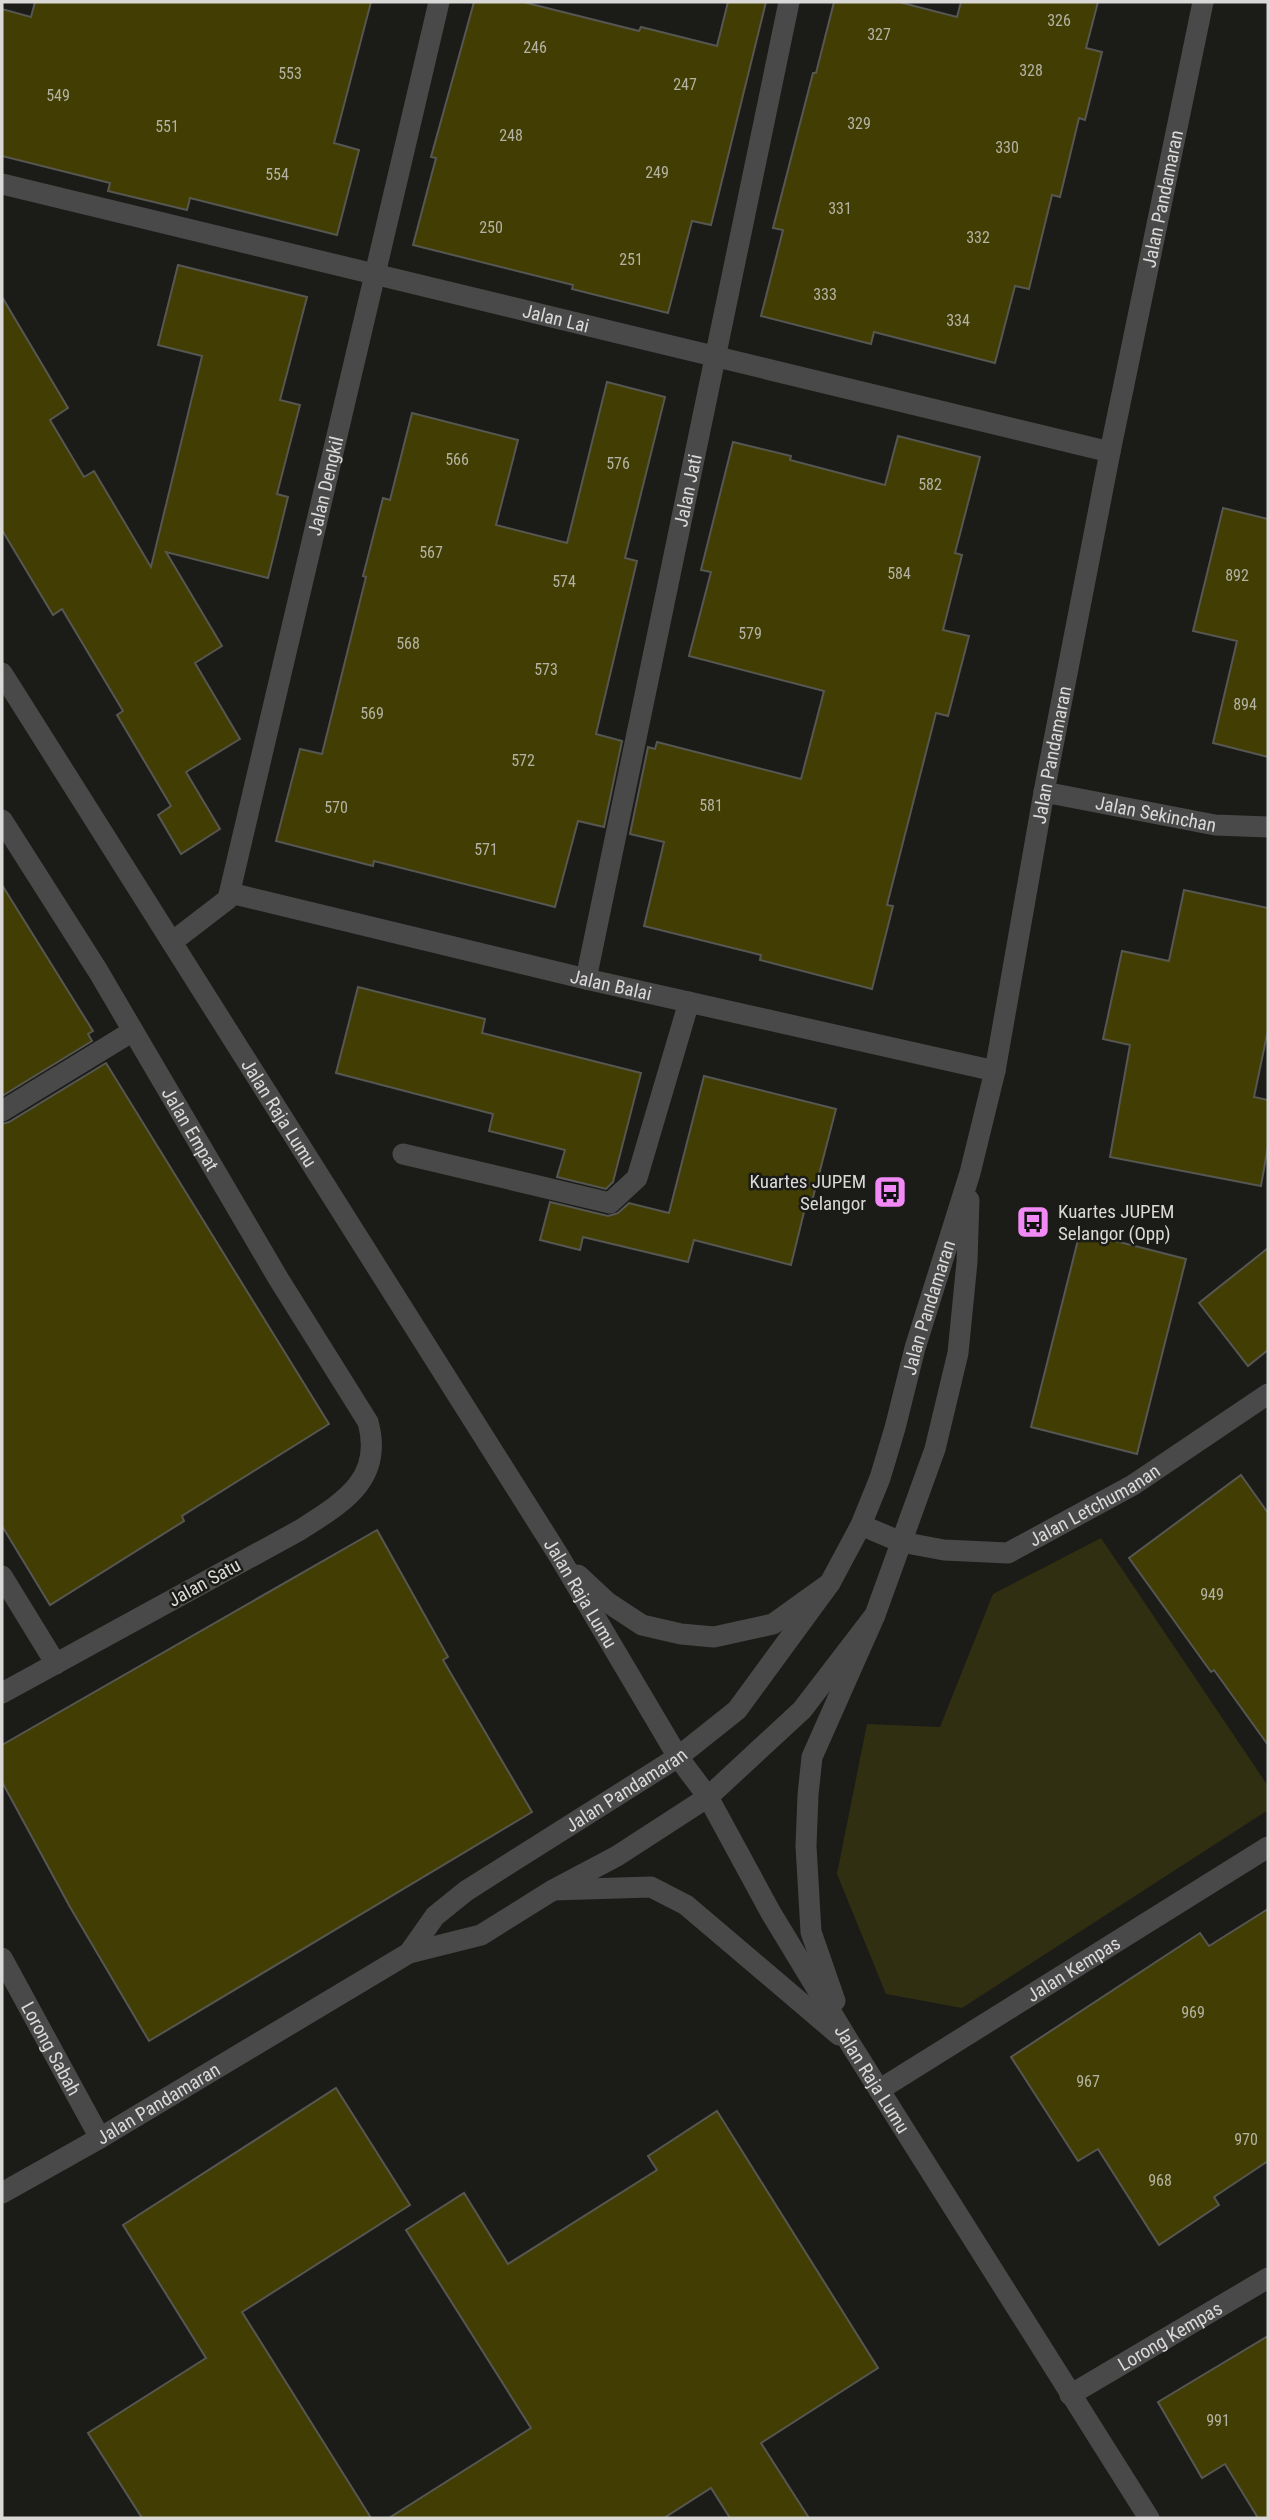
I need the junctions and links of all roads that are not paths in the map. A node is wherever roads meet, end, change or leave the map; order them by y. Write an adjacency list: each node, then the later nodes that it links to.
1 (439, 2): 5 (street, Jalan Dengkil)
2 (789, 2): 6 (street, Jalan Jati)
3 (1203, 2): 7 (street, Jalan Pandamaran)
4 (2, 184): 5 (street, Jalan Lai)
5 (375, 275): 6 (street, Jalan Lai); 12 (street, Jalan Dengkil)
6 (715, 356): 7 (street, Jalan Lai); 14 (street, Jalan Jati)
7 (1110, 452): 9 (street, Jalan Pandamaran)
8 (2, 673): 13 (street, Jalan Raja Lumu)
9 (1044, 792): 11 (street, Jalan Sekinchan); 17 (street, Jalan Pandamaran)
10 (2, 820): 16 (street, Jalan Empat)
11 (1268, 827)
12 (230, 893): 13 (street); 14 (street, Jalan Balai)
13 (172, 942): 25 (street, Jalan Raja Lumu)
14 (586, 979): 15 (street, Jalan Balai)
15 (689, 1002): 17 (street, Jalan Balai); 19 (street)
16 (133, 1031): 18 (street); 22 (street, Jalan Empat)
17 (995, 1071): 20 (street, Jalan Pandamaran)
18 (2, 1111)
19 (403, 1154)
20 (970, 1173): 23 (street, Jalan Pandamaran); 24 (street)
21 (1268, 1394): 24 (street, Jalan Letchumanan)
22 (374, 1442): 29 (street, Jalan Satu)
23 (861, 1525): 24 (street, Jalan Letchumanan); 27 (street, Jalan Pandamaran)
24 (901, 1542): 28 (street)
25 (559, 1556): 27 (street); 31 (street, Jalan Raja Lumu)
26 (2, 1576): 29 (street)
27 (830, 1583): 31 (street, Jalan Pandamaran)
28 (875, 1615): 32 (street); 37 (street)
29 (56, 1664): 30 (street, Jalan Satu)
30 (2, 1693)
31 (678, 1757): 32 (street, Jalan Raja Lumu); 35 (street, Jalan Pandamaran)
32 (708, 1797): 34 (street); 37 (street, Jalan Raja Lumu)
33 (1268, 1847): 38 (street, Jalan Kempas)
34 (553, 1890): 35 (street); 37 (street)
35 (409, 1953): 39 (street, Jalan Pandamaran)
36 (2, 1958): 39 (street, Lorong Sabah)
37 (851, 2045): 38 (street, Jalan Raja Lumu)
38 (879, 2090): 42 (street, Jalan Raja Lumu)
39 (100, 2138): 40 (street, Jalan Pandamaran)
40 (2, 2193)
41 (1268, 2278): 42 (street, Lorong Kempas)
42 (1070, 2395): 43 (street, Jalan Raja Lumu)
43 (1149, 2518)

